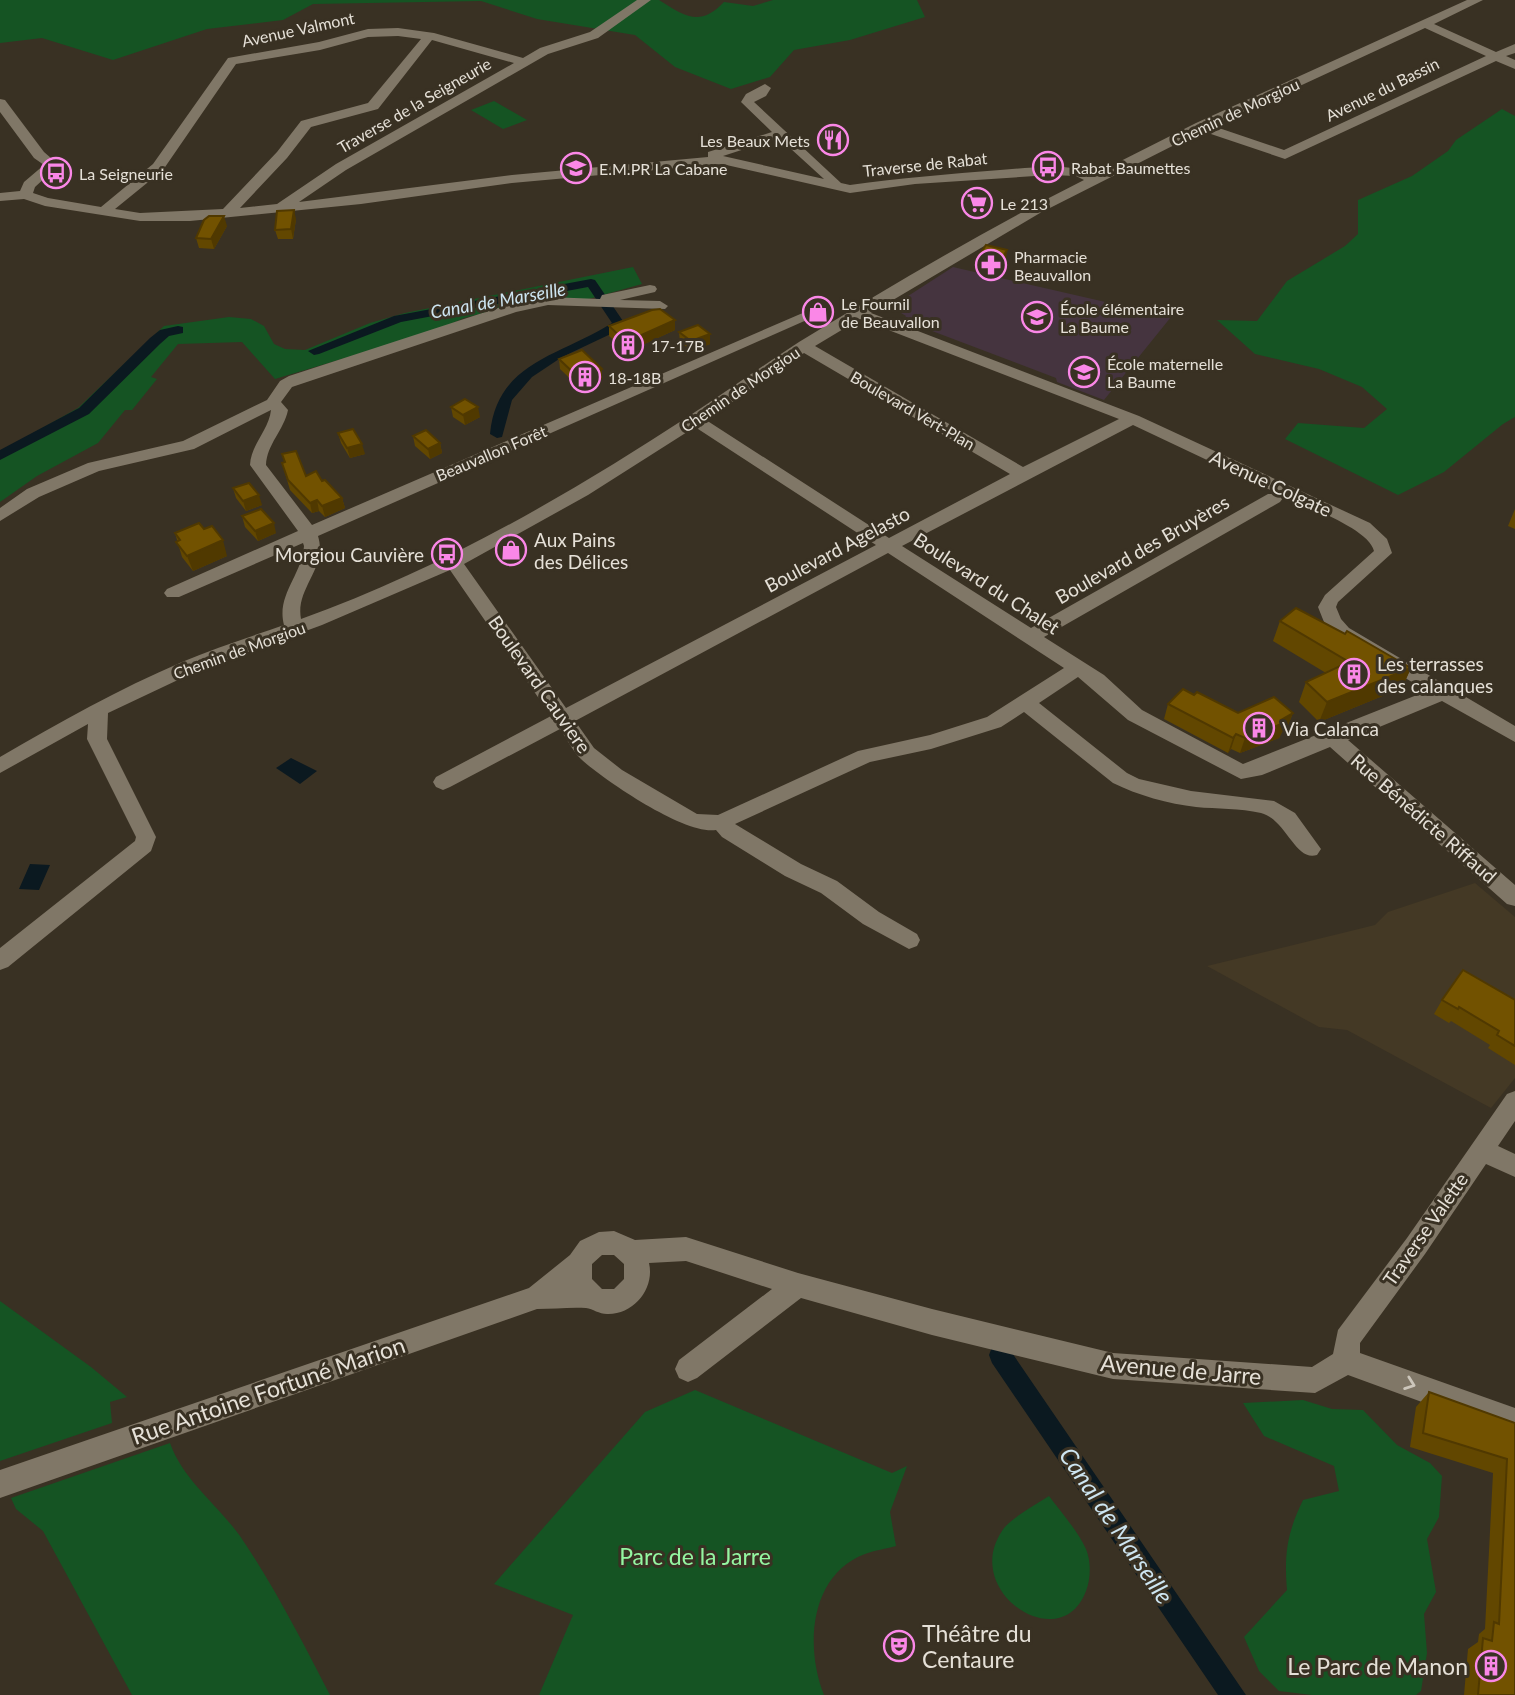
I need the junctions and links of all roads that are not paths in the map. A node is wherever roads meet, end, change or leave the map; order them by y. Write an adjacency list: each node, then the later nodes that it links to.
1 (645, 0): 7 (street, Traverse de la Seigneurie)
2 (1476, 0): 3 (street, Chemin de Morgiou)
3 (1425, 24): 6 (street); 11 (street, Chemin de Morgiou)
4 (426, 37): 7 (street, Avenue Valmont); 22 (street, Avenue Valmont); 23 (street)
5 (1515, 48): 6 (street, Avenue du Bassin)
6 (1493, 55): 8 (street); 11 (street, Avenue du Bassin)
7 (524, 62): 15 (street, Traverse de la Seigneurie)
8 (1515, 65)
9 (765, 88): 12 (street)
10 (0, 103): 17 (street)
11 (1201, 127): 14 (street, Chemin de Morgiou)
12 (780, 134): 13 (street); 16 (street)
13 (691, 162): 16 (street, Traverse de Rabat); 19 (street, Traverse de Rabat)
14 (1094, 179): 16 (street, Traverse de Rabat); 27 (street, Chemin de Morgiou)
15 (321, 183): 19 (street); 20 (street); 21 (street, Traverse de la Seigneurie)
16 (839, 186)
17 (25, 195): 18 (street, Traverse de la Seigneurie); 22 (street, Traverse de la Seigneurie)
18 (0, 197)
19 (343, 202): 20 (street, Traverse de la Seigneurie)
20 (318, 205): 21 (street, Traverse de la Seigneurie)
21 (281, 208): 23 (street, Traverse de la Seigneurie)
22 (110, 212): 23 (street, Traverse de la Seigneurie)
23 (227, 213)
24 (650, 289): 25 (street)
25 (585, 304): 26 (street); 30 (street)
26 (660, 306)
27 (859, 314): 29 (street, Chemin de Morgiou); 32 (street, Avenue Colgate)
28 (810, 315): 36 (street, Beauvallon Forêt)
29 (804, 346): 31 (street, Chemin de Morgiou); 33 (street, Boulevard Vert-Plan)
30 (273, 403): 35 (street); 36 (street)
31 (695, 419): 37 (street, Boulevard du Chalet); 38 (street, Chemin de Morgiou)
32 (1133, 419): 33 (street, Boulevard Agelasto); 43 (street, Avenue Colgate)
33 (1023, 474): 37 (street, Boulevard Agelasto)
34 (1274, 498): 41 (street, Boulevard des Bruyères)
35 (0, 516)
36 (308, 532): 39 (street, Beauvallon Forêt); 40 (street)
37 (889, 545): 41 (street, Boulevard du Chalet); 46 (street, Boulevard Agelasto)
38 (453, 562): 40 (street, Chemin de Morgiou); 46 (street, Boulevard Cauviere)
39 (173, 593)
40 (293, 629): 45 (street, Chemin de Morgiou)
41 (1032, 636): 42 (street, Boulevard du Chalet)
42 (1078, 668): 44 (street); 48 (street, Boulevard du Chalet)
43 (1442, 693): 47 (street, Avenue Colgate); 48 (street, Boulevard du Chalet)
44 (1025, 702): 51 (street); 52 (street)
45 (99, 709): 49 (street, Chemin de Morgiou); 55 (street)
46 (562, 718): 50 (street, Boulevard Agelasto); 51 (street, Boulevard Cauviere)
47 (1515, 735)
48 (1333, 738): 53 (street, Rue Bénédicte Riffaud)
49 (0, 766)
50 (443, 782)
51 (719, 822): 54 (street)
52 (1310, 849)
53 (1515, 898)
54 (909, 940)
55 (0, 961)
56 (1515, 1101): 57 (street, Traverse Valette)
57 (1480, 1149): 58 (street); 64 (street, Traverse Valette)
58 (1515, 1166)
59 (635, 1260): 60 (street); 61 (street); 62 (street)
60 (580, 1263): 62 (street); 63 (street, Rue Antoine Fortuné Marion)
61 (798, 1285): 64 (street, Avenue de Jarre); 65 (street)
62 (590, 1296): 63 (street, Rue Antoine Fortuné Marion)
63 (537, 1297): 67 (street, Rue Antoine Fortuné Marion)
64 (1346, 1361): 66 (street, one-way to 66)
65 (688, 1369)
66 (1515, 1423)
67 (0, 1484)

